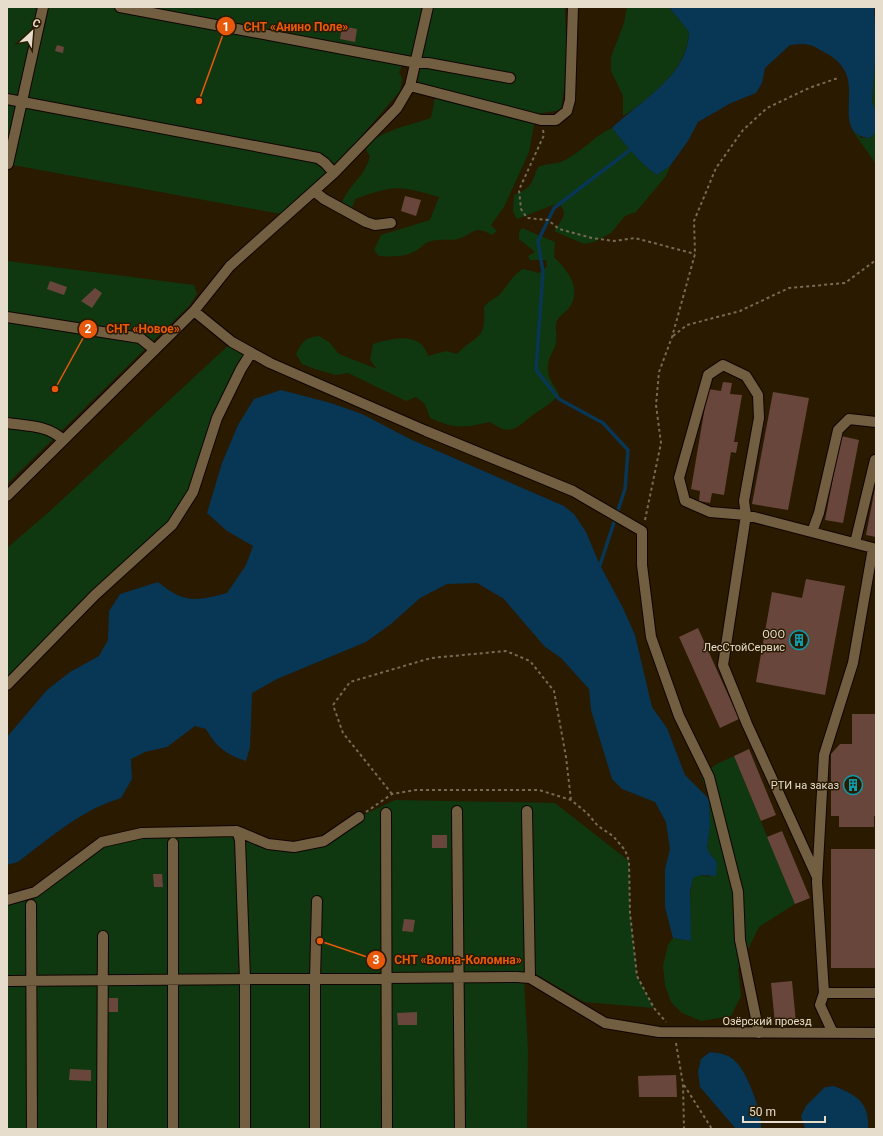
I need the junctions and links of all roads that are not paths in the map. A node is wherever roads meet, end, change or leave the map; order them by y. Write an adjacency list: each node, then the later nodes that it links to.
1 (43, 7): 9 (street)
2 (120, 7): 5 (street)
3 (428, 7): 5 (street)
4 (573, 7): 7 (street)
5 (417, 63): 6 (street); 7 (street)
6 (510, 78)
7 (410, 86): 11 (street)
8 (7, 99): 9 (street)
9 (23, 102): 10 (street); 11 (street)
10 (8, 164)
11 (334, 173): 12 (street)
12 (314, 191): 13 (street); 14 (street)
13 (391, 223)
14 (194, 311): 16 (street); 17 (street)
15 (7, 317): 16 (street)
16 (155, 350): 20 (street)
17 (251, 354): 26 (street); 49 (street)
18 (876, 422): 24 (street)
19 (7, 423): 20 (street)
20 (63, 440): 22 (street)
21 (874, 460): 25 (street)
22 (7, 496)
23 (746, 515): 23 (street); 24 (street); 33 (street)
24 (812, 532): 25 (street)
25 (854, 543): 33 (street)
26 (7, 685)
27 (457, 811): 39 (street)
28 (528, 811): 40 (street)
29 (386, 813): 38 (street)
30 (359, 817): 31 (street)
31 (237, 831): 34 (street); 41 (street)
32 (173, 843): 45 (street)
33 (817, 876): 47 (street)
34 (7, 900)
35 (317, 902): 42 (street)
36 (31, 905): 43 (street)
37 (103, 936): 44 (street)
38 (387, 978): 39 (street); 42 (street); 57 (street)
39 (458, 978): 40 (street); 58 (street)
40 (530, 978): 49 (street, Озёрский проезд)
41 (245, 979): 42 (street); 45 (street); 55 (street)
42 (315, 979): 56 (street)
43 (32, 980): 44 (street); 46 (street); 52 (street)
44 (102, 980): 45 (street); 53 (street)
45 (173, 980): 54 (street)
46 (7, 981)
47 (824, 993): 48 (street); 50 (street)
48 (876, 993)
49 (760, 1033): 50 (street, Озёрский проезд)
50 (833, 1033): 51 (street, Озёрский проезд)
51 (876, 1033)
52 (32, 1129)
53 (102, 1129)
54 (173, 1129)
55 (245, 1129)
56 (315, 1129)
57 (387, 1129)
58 (460, 1129)

